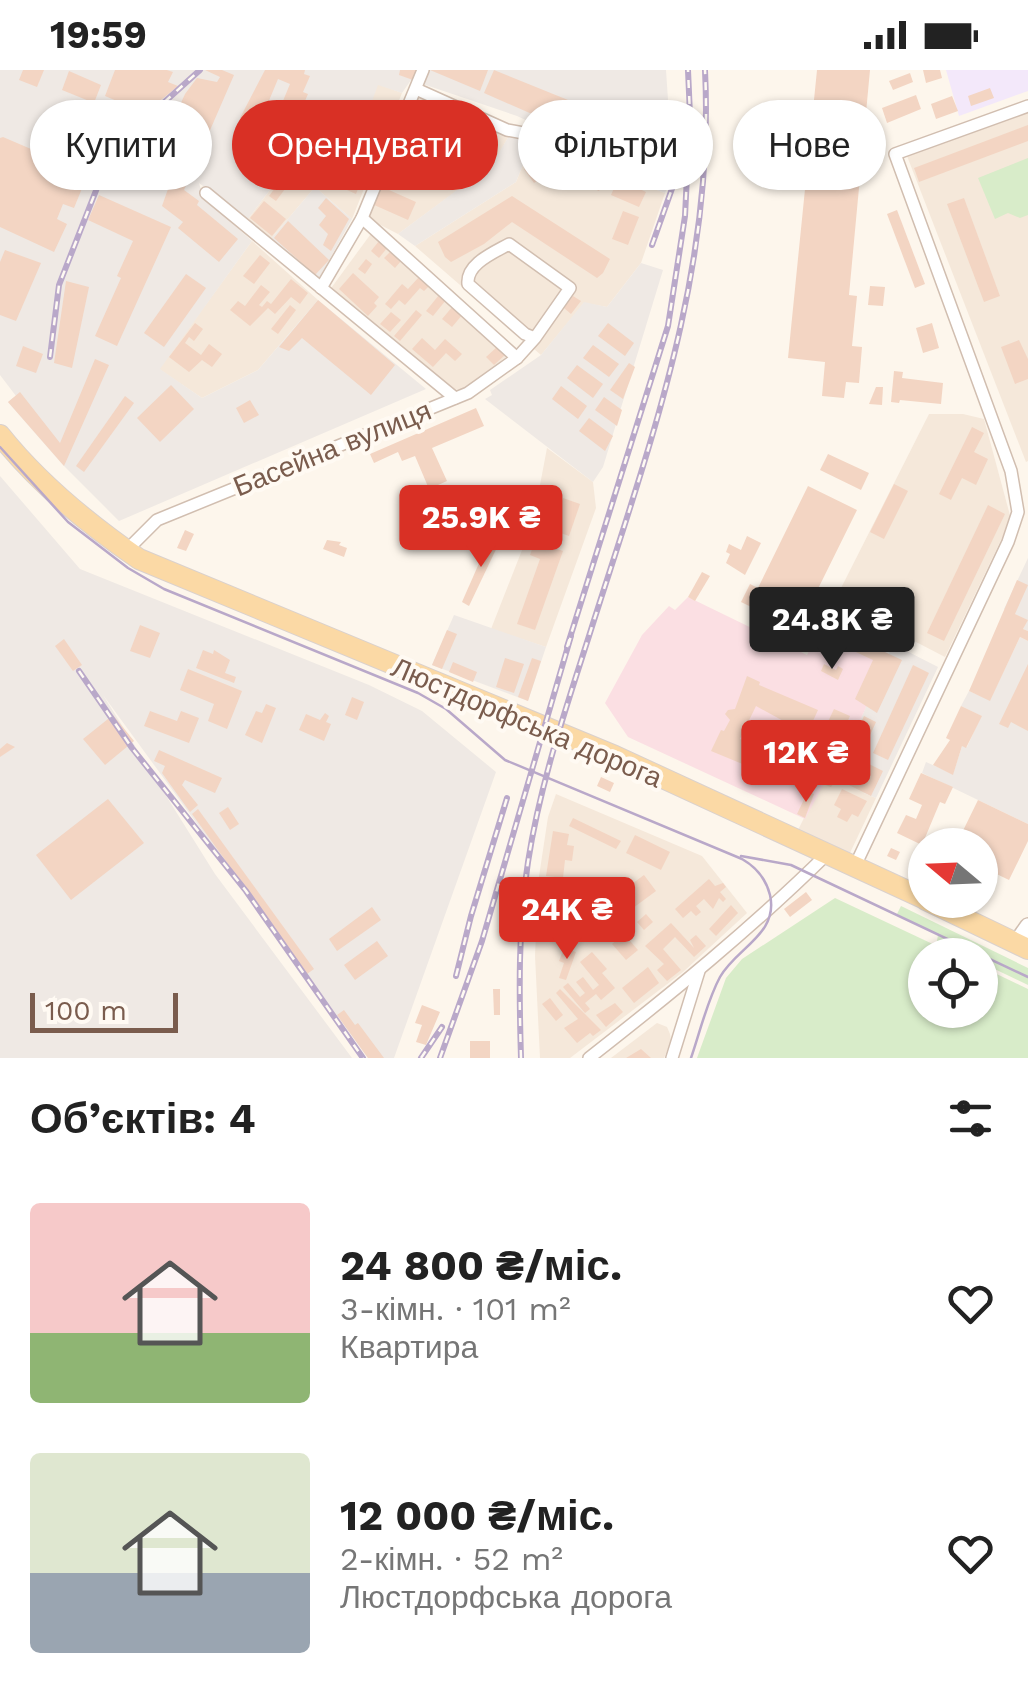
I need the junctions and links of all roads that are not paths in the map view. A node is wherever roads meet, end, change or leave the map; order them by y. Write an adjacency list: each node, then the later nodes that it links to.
1 (424, 70): 2 (street)
2 (416, 89): 4 (street); 6 (street)
3 (1028, 106): 14 (street)
4 (518, 132)
5 (206, 193): 7 (street)
6 (362, 218): 7 (street); 9 (street)
7 (322, 288): 10 (street)
8 (535, 338): 8 (street, Басейна вулиця); 9 (street, Басейна вулиця)
9 (516, 358): 10 (street, Басейна вулиця)
10 (454, 398): 12 (street, Басейна вулиця)
11 (0, 435): 12 (main road, Люстдорфська дорога)
12 (126, 550): 13 (main road, Люстдорфська дорога)
13 (827, 854): 14 (main road, Люстдорфська дорога); 18 (street)
14 (855, 866): 15 (main road, Люстдорфська дорога)
15 (908, 891)
16 (971, 918): 17 (main road, Люстдорфська дорога)
17 (1024, 939)
18 (700, 971): 19 (street); 20 (street)
19 (588, 1058)
20 (672, 1058)

